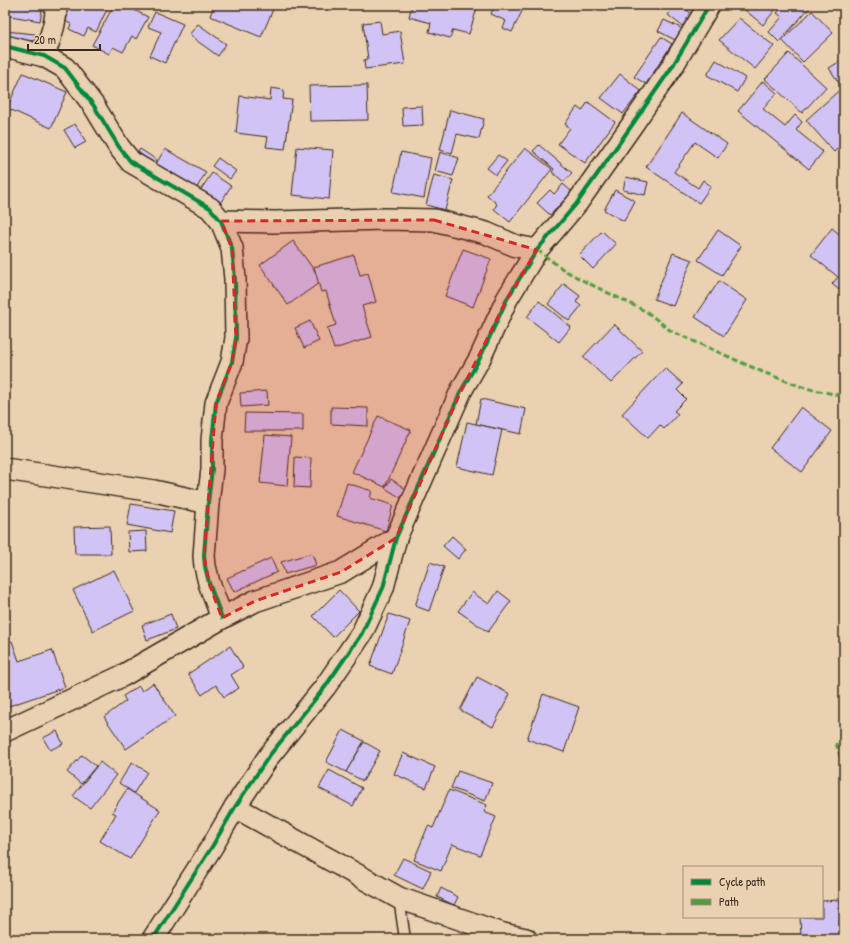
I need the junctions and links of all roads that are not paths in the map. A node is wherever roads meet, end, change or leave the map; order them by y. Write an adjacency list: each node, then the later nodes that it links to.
1 (56, 5): 4 (street)
2 (709, 5): 6 (street)
3 (5, 46): 4 (street)
4 (44, 56): 5 (street)
5 (221, 220): 6 (street); 8 (street)
6 (538, 250): 9 (street)
7 (5, 469): 8 (street)
8 (208, 503): 10 (street)
9 (396, 538): 10 (street); 12 (street)
10 (222, 618): 11 (street)
11 (5, 731)
12 (234, 807): 13 (street); 14 (street)
13 (399, 898): 15 (lane); 16 (street)
14 (153, 939)
15 (405, 939)
16 (526, 939)

